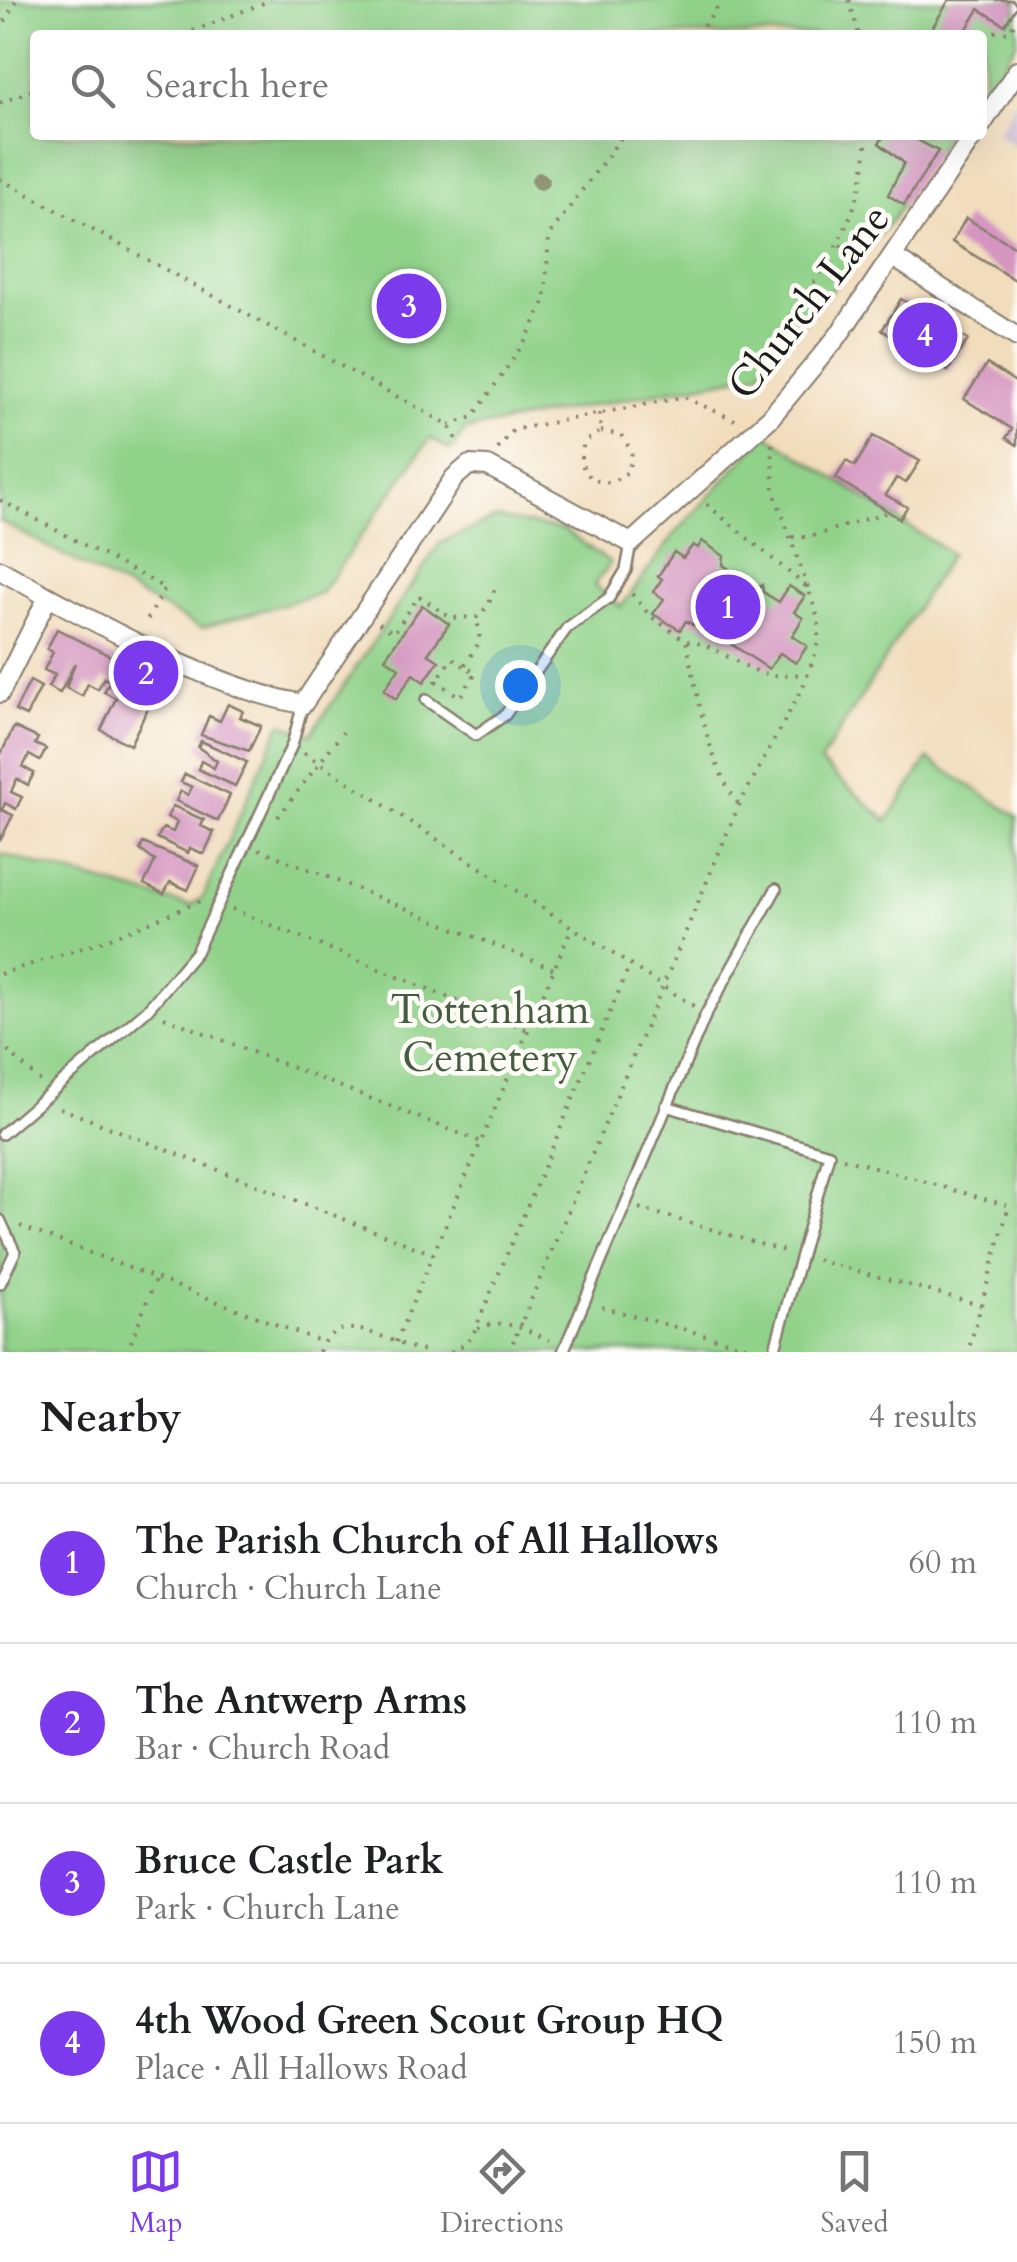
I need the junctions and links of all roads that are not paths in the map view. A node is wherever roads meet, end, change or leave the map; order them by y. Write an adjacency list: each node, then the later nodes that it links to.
1 (1017, 71): 2 (street)
2 (987, 116)
3 (971, 140): 4 (street, Church Lane)
4 (892, 257): 5 (street); 6 (street, Church Lane)
5 (1017, 337)
6 (631, 543): 10 (lane); 11 (street)
7 (0, 570): 8 (street)
8 (48, 597): 9 (street); 11 (street)
9 (0, 693)
10 (426, 700)
11 (303, 704): 14 (lane)
12 (776, 888): 13 (lane)
13 (666, 1106): 17 (lane); 18 (lane)
14 (1, 1133)
15 (3, 1224): 16 (lane)
16 (0, 1284)
17 (564, 1349)
18 (774, 1352)

